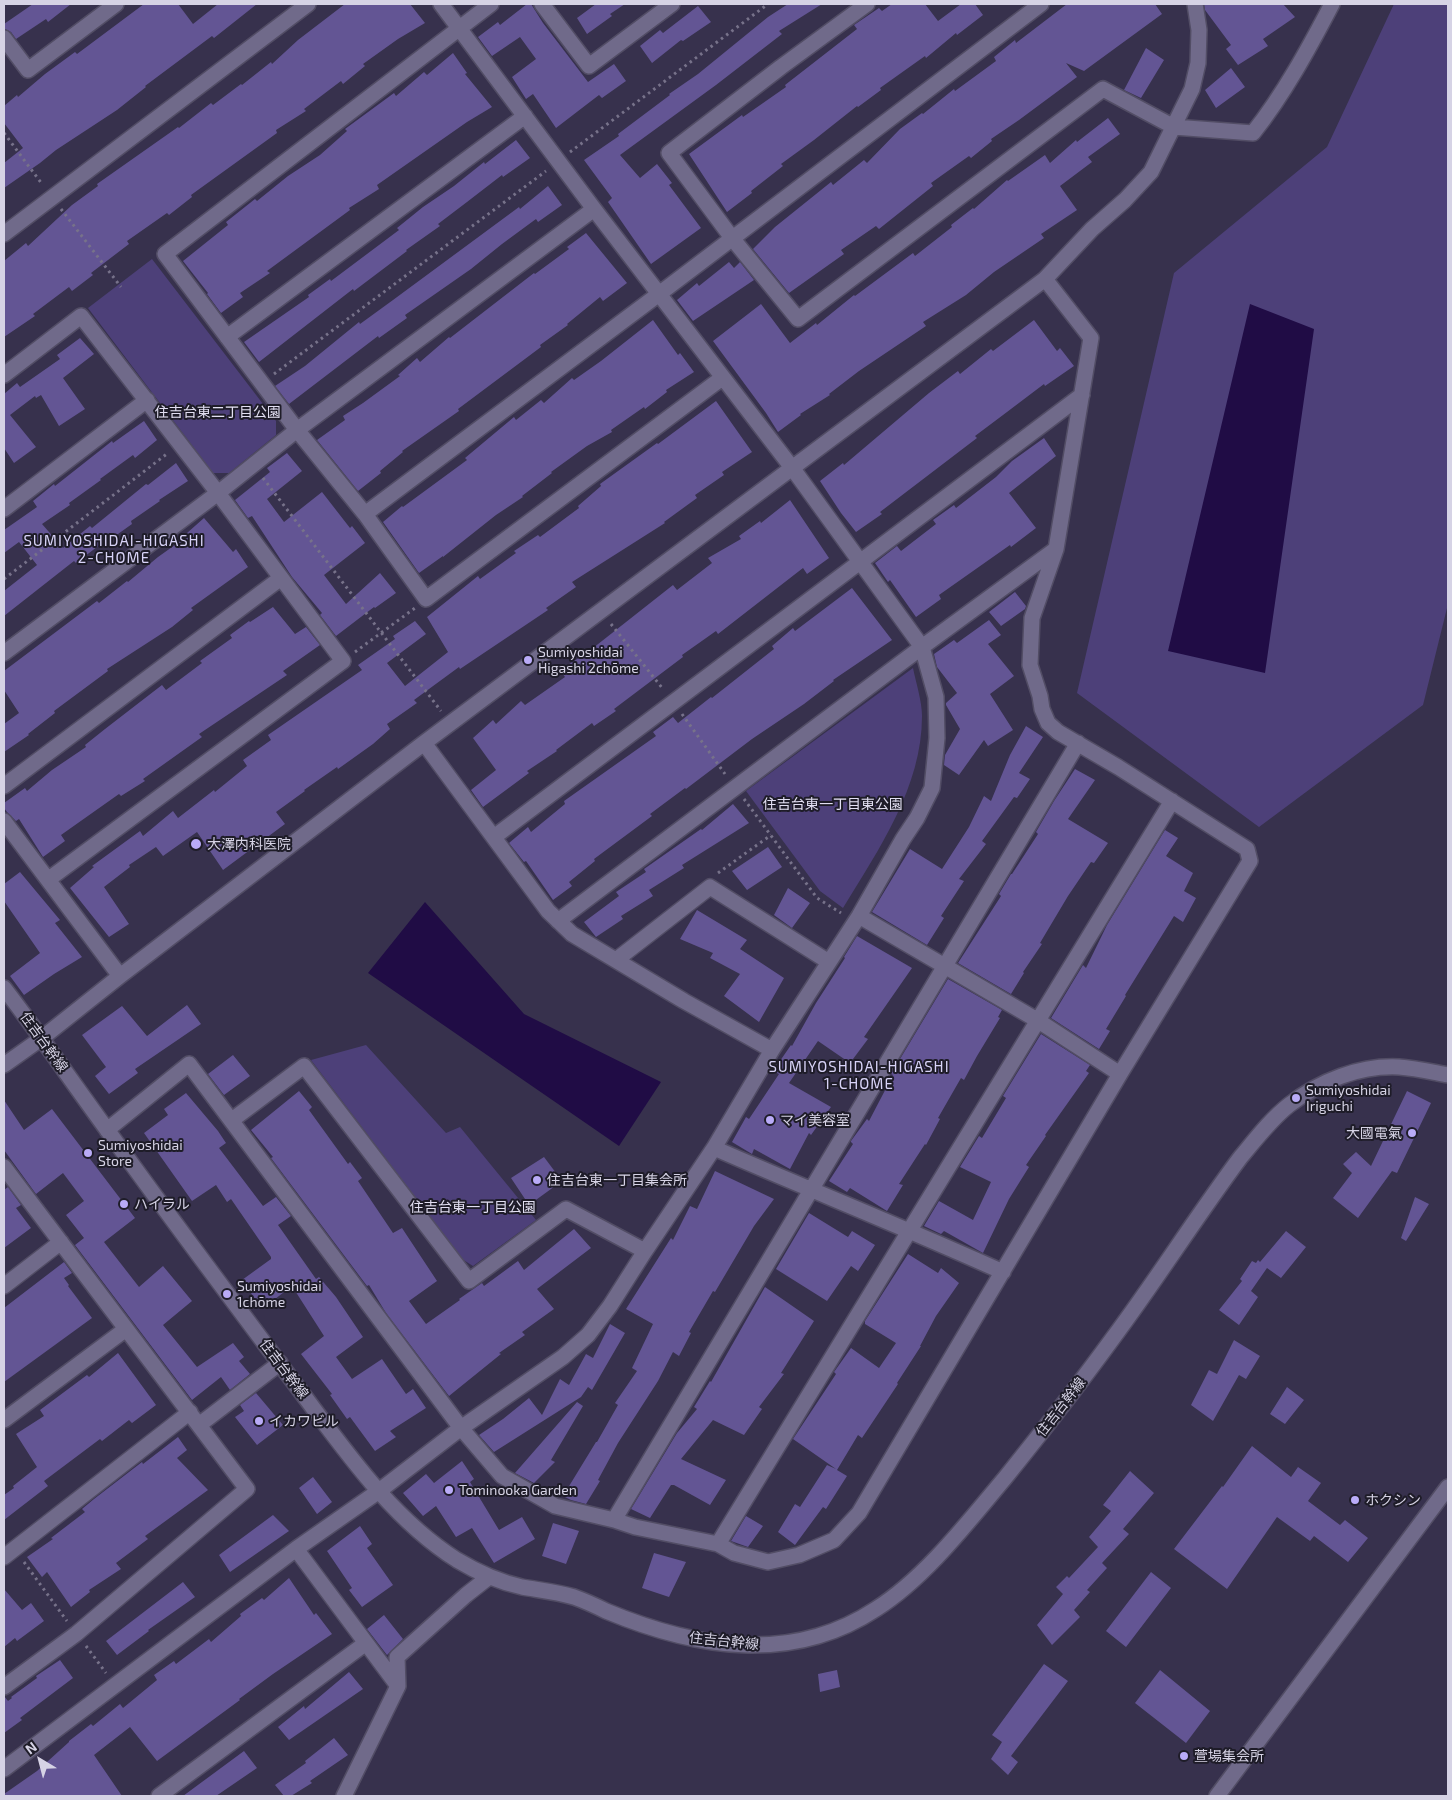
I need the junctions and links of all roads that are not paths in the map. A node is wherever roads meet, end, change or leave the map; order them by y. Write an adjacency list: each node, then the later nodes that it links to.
1 (116, 4): 12 (street)
2 (308, 4): 16 (street)
3 (441, 4): 11 (street)
4 (491, 4): 11 (street)
5 (542, 4): 6 (street)
6 (672, 4)
7 (867, 4): 17 (street)
8 (1041, 4): 17 (street)
9 (1195, 4): 14 (street)
10 (1332, 4): 14 (street)
11 (460, 29): 13 (street); 20 (street)
12 (4, 38)
13 (525, 116): 15 (street); 20 (street)
14 (1174, 127): 17 (street); 18 (street)
15 (594, 209): 19 (street); 25 (street)
16 (4, 234)
17 (732, 238): 19 (street)
18 (1046, 279): 23 (street); 26 (street)
19 (659, 294): 22 (street); 29 (street)
20 (227, 337): 25 (street)
21 (4, 375): 24 (street)
22 (722, 378): 26 (street); 29 (street)
23 (1082, 395): 30 (street); 31 (street)
24 (147, 400): 27 (street); 28 (street)
25 (297, 430): 27 (street); 29 (street)
26 (792, 469): 31 (street); 36 (street)
27 (218, 493): 32 (street); 34 (street)
28 (4, 509)
29 (365, 514)
30 (1056, 549): 33 (street); 35 (street)
31 (860, 562): 33 (street); 40 (street)
32 (281, 578): 37 (street); 41 (street)
33 (922, 647): 42 (street); 43 (street)
34 (4, 653)
35 (1078, 743): 38 (street); 46 (street)
36 (424, 744): 40 (street); 47 (street)
37 (4, 786)
38 (1172, 801): 49 (street); 53 (street)
39 (4, 821): 41 (street)
40 (494, 837): 43 (street)
41 (48, 879): 47 (street)
42 (857, 919): 45 (street); 46 (street)
43 (558, 921): 44 (street)
44 (616, 960): 45 (street); 51 (street)
45 (829, 962): 51 (street)
46 (945, 966): 49 (street); 59 (street)
47 (120, 976): 50 (street)
48 (4, 988): 50 (street, 住吉台幹線)
49 (1037, 1020): 53 (street); 60 (street)
50 (42, 1038): 52 (street); 56 (street, 住吉台幹線)
51 (772, 1050): 57 (street)
52 (4, 1066)
53 (1120, 1074): 63 (street)
54 (1448, 1075): 77 (street, 住吉台幹線)
55 (232, 1120): 56 (street); 62 (street); 70 (street)
56 (107, 1130): 66 (street, 住吉台幹線)
57 (714, 1148): 59 (street); 62 (street)
58 (4, 1167): 61 (street)
59 (812, 1191): 60 (street); 73 (street)
60 (911, 1230): 63 (street); 74 (street)
61 (61, 1242): 64 (street); 65 (street)
62 (645, 1251): 70 (street)
63 (1003, 1272): 74 (street)
64 (4, 1286)
65 (126, 1329): 67 (street); 68 (street)
66 (280, 1363): 69 (street); 72 (street, 住吉台幹線)
67 (190, 1412): 69 (street); 76 (street)
68 (4, 1420)
69 (199, 1425): 80 (street)
70 (461, 1428): 72 (street); 73 (street)
71 (1448, 1487): 85 (street)
72 (379, 1491): 75 (street); 77 (street, 住吉台幹線)
73 (614, 1520): 74 (street)
74 (718, 1544)
75 (296, 1549): 78 (street); 81 (street)
76 (9, 1553)
77 (489, 1577): 79 (street)
78 (366, 1643): 79 (street); 82 (street)
79 (398, 1686): 84 (street)
80 (4, 1687)
81 (4, 1769)
82 (178, 1791): 83 (street)
83 (159, 1796)
84 (344, 1796)
85 (1217, 1796)

